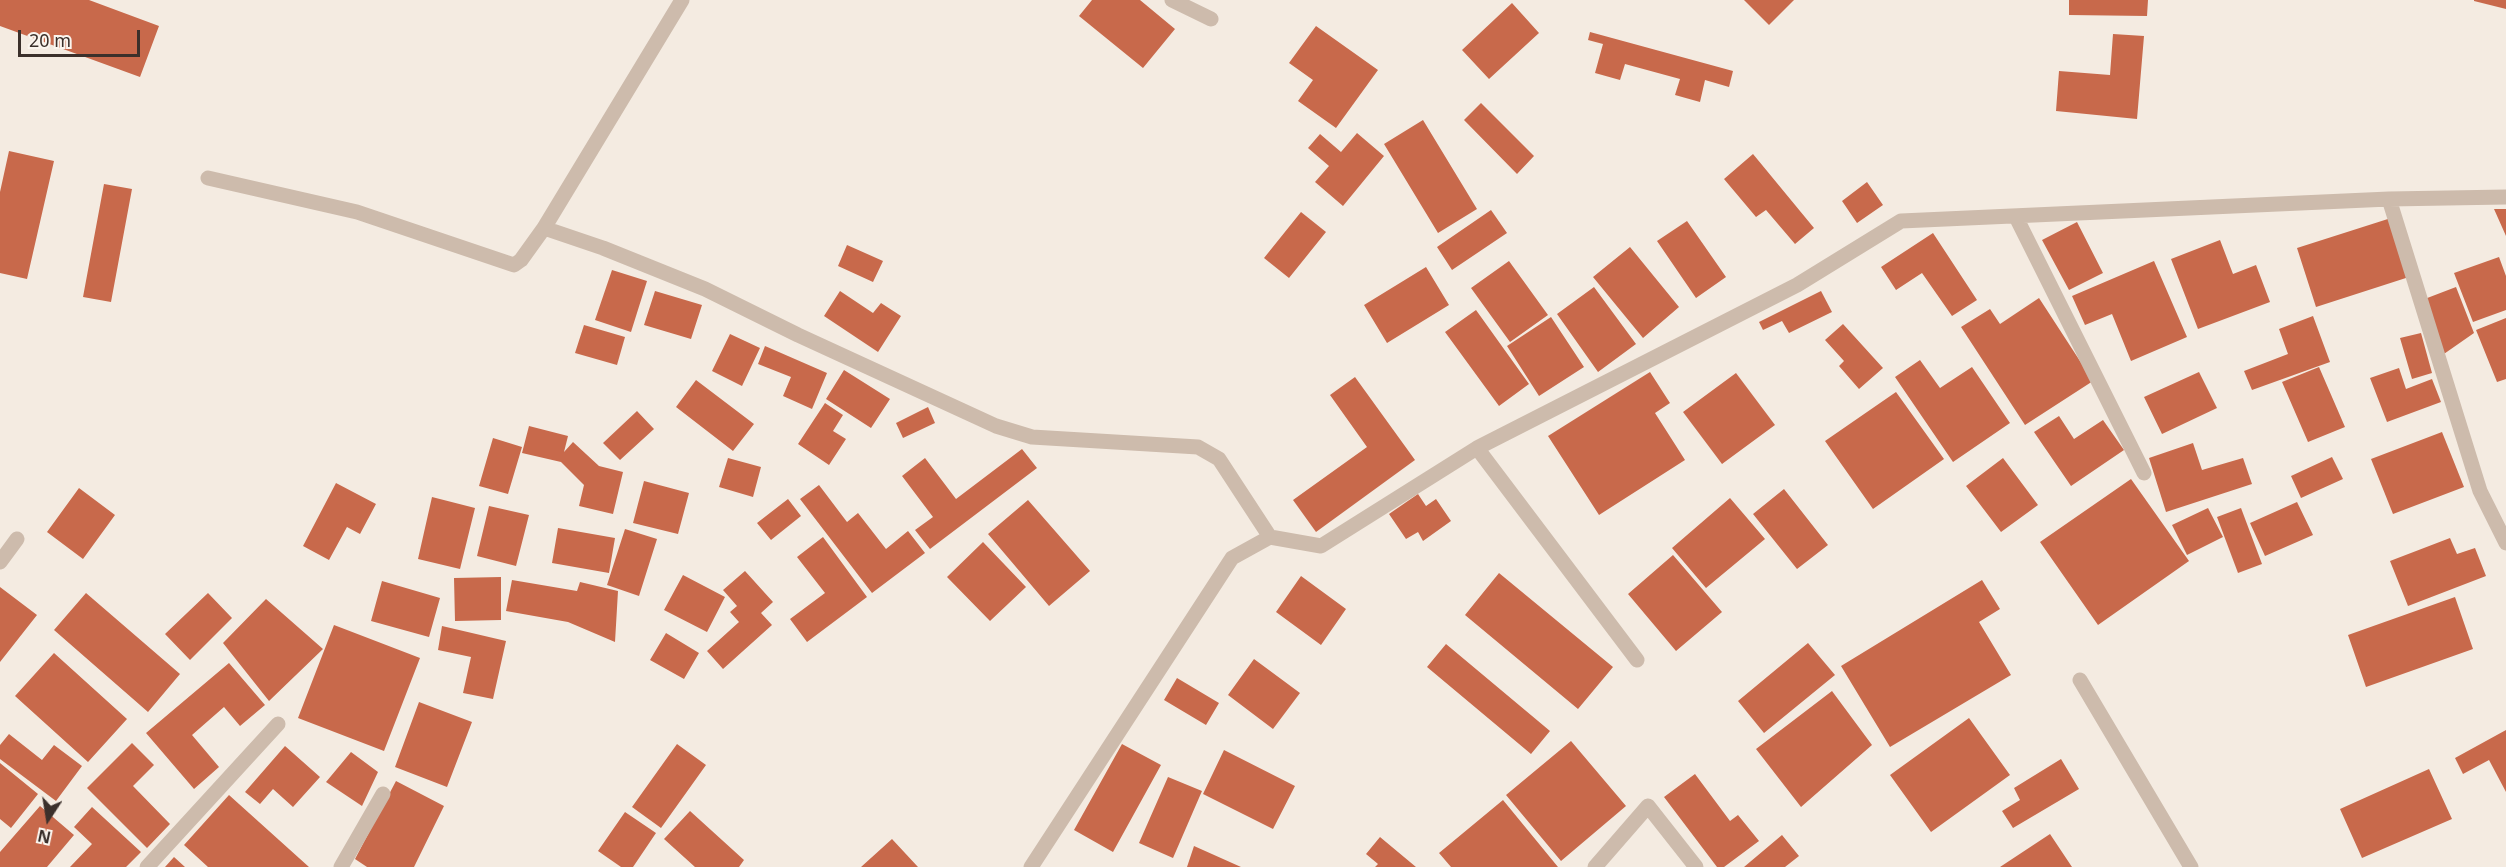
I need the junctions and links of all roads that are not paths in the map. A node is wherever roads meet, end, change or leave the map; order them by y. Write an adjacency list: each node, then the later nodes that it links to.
1 (682, 0): 8 (street)
2 (1172, 0): 3 (street)
3 (1211, 19)
4 (208, 178): 8 (street)
5 (2506, 197): 6 (street)
6 (2390, 199): 7 (street); 13 (street)
7 (2016, 217): 9 (street); 10 (street)
8 (544, 228): 11 (street)
9 (1477, 448): 11 (street); 15 (street)
10 (2144, 473)
11 (1270, 537): 21 (street)
12 (17, 539): 14 (street)
13 (2506, 543)
14 (0, 562)
15 (1637, 660)
16 (2080, 680): 24 (street)
17 (278, 724): 19 (street)
18 (383, 794): 20 (street)
19 (147, 867)
20 (341, 867)
21 (1031, 867)
22 (1595, 867): 23 (street)
23 (1696, 867)
24 (2191, 867)

